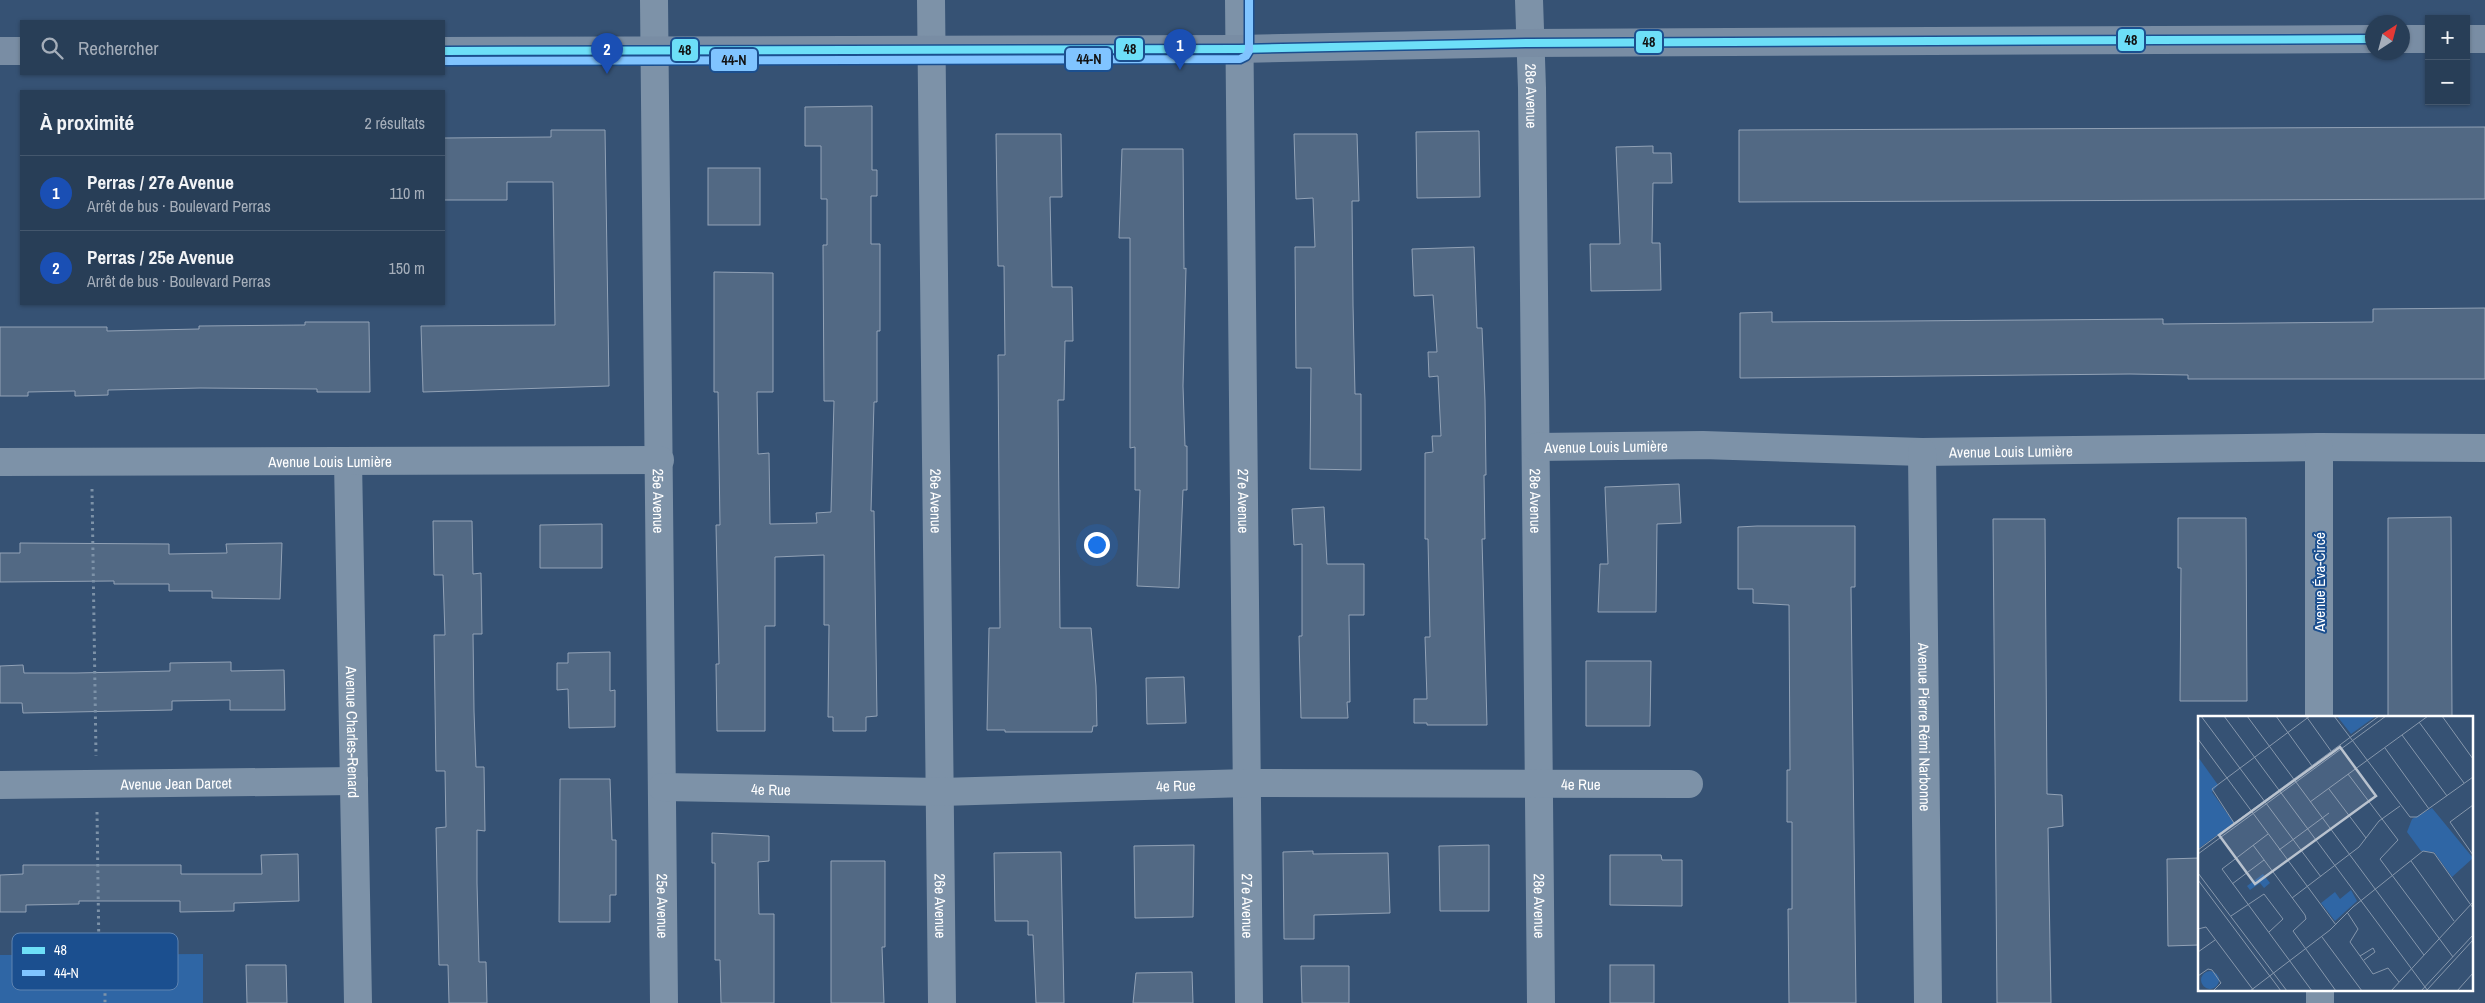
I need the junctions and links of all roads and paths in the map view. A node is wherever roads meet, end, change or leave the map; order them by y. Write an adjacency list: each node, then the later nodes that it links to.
1 (654, 0): 14 (street, 25e Avenue)
2 (931, 0): 15 (street, 26e Avenue)
3 (1239, 0): 11 (street, 27e Avenue)
4 (1529, 0): 10 (street, 28e Avenue)
5 (2365, 39): 10 (main road)
6 (2410, 39): 7 (main road)
7 (2425, 39)
8 (2470, 39): 9 (main road)
9 (2485, 39)
10 (1529, 43): 11 (main road); 17 (street, 28e Avenue)
11 (1239, 48): 15 (main road); 27 (street, 27e Avenue)
12 (0, 50): 13 (main road)
13 (20, 50)
14 (654, 50): 15 (main road); 16 (main road); 21 (street, 25e Avenue)
15 (932, 50): 33 (street, 26e Avenue)
16 (445, 51)
17 (1536, 447): 20 (street, Avenue Louis Lumière); 31 (street, 28e Avenue)
18 (2319, 447): 19 (street, Avenue Louis Lumière); 20 (street, Avenue Louis Lumière); 25 (street, Avenue Éva-Circé)
19 (2485, 448)
20 (1922, 452): 43 (street, Avenue Pierre Rémi Narbonne)
21 (660, 460): 22 (street, Avenue Louis Lumière); 32 (street, 25e Avenue)
22 (348, 461): 24 (street, Avenue Louis Lumière); 26 (street, Avenue Charles-Renard)
23 (0, 462): 24 (street, Avenue Louis Lumière)
24 (92, 462): 28 (path)
25 (2319, 716)
26 (354, 781): 28 (street, Avenue Jean Darcet); 38 (street, Avenue Charles-Renard)
27 (1247, 783): 31 (street, 4e Rue); 33 (street, 4e Rue); 41 (street, 27e Avenue)
28 (97, 784): 30 (street, Avenue Jean Darcet); 34 (path)
29 (1689, 784): 31 (street, 4e Rue)
30 (0, 785)
31 (1538, 786): 42 (street, 28e Avenue)
32 (662, 787): 33 (street, 4e Rue); 39 (street, 25e Avenue)
33 (941, 792): 40 (street, 26e Avenue)
34 (99, 933)
35 (105, 990): 37 (path)
36 (2320, 990): 44 (street)
37 (105, 1003)
38 (358, 1003)
39 (664, 1003)
40 (942, 1003)
41 (1249, 1003)
42 (1541, 1003)
43 (1928, 1003)
44 (2320, 1003)

